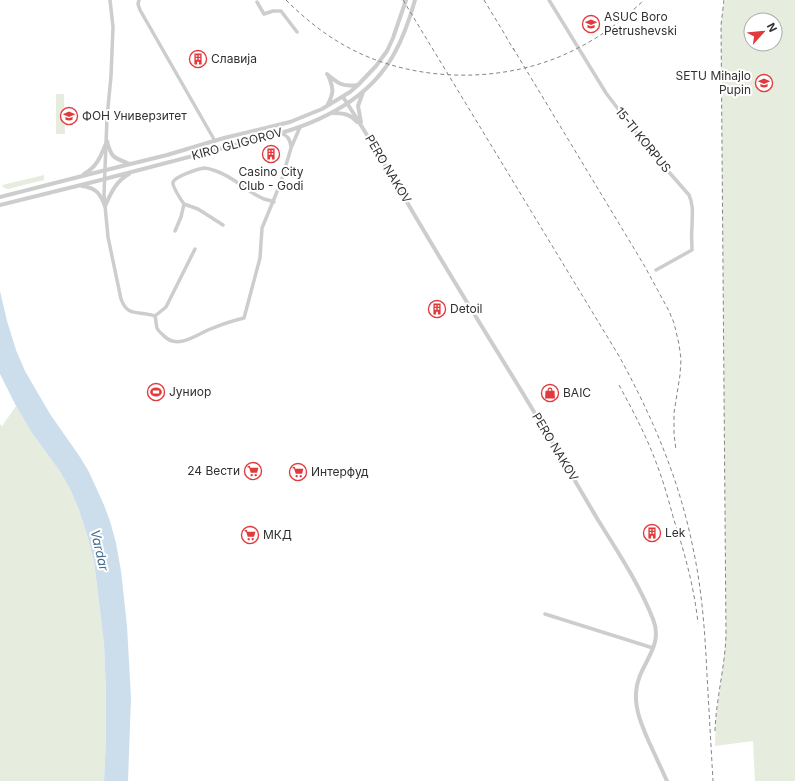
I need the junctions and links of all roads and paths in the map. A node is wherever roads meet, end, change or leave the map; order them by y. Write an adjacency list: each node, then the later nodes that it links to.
1 (110, 0): 17 (street)
2 (139, 0): 18 (street)
3 (406, 0): 8 (street, KIRO GLIGOROV)
4 (415, 0): 9 (street, KIRO GLIGOROV)
5 (549, 0): 34 (street, 15-TI KORPUS)
6 (257, 2): 7 (street)
7 (297, 32)
8 (358, 85): 10 (street, KIRO GLIGOROV); 12 (street)
9 (364, 89): 11 (street, KIRO GLIGOROV); 15 (street)
10 (343, 97): 11 (street, PERO NAKOV); 12 (street, KIRO GLIGOROV)
11 (347, 103): 13 (street, KIRO GLIGOROV); 15 (street, PERO NAKOV)
12 (326, 107): 18 (street, KIRO GLIGOROV)
13 (330, 114): 14 (street, KIRO GLIGOROV); 15 (street)
14 (300, 127): 16 (street, KIRO GLIGOROV); 19 (street)
15 (363, 128): 37 (street, PERO NAKOV)
16 (280, 133): 19 (street); 22 (street, KIRO GLIGOROV)
17 (107, 141): 20 (street); 21 (street); 23 (street)
18 (215, 141): 20 (street, KIRO GLIGOROV)
19 (291, 148): 27 (street)
20 (130, 164): 21 (street, KIRO GLIGOROV)
21 (105, 170): 23 (street, KIRO GLIGOROV); 24 (street)
22 (136, 170): 24 (street, KIRO GLIGOROV); 30 (street)
23 (79, 177): 26 (street, KIRO GLIGOROV)
24 (104, 179): 25 (street, KIRO GLIGOROV); 30 (street)
25 (80, 185): 29 (street, KIRO GLIGOROV); 30 (street)
26 (2, 197)
27 (274, 202): 28 (street); 35 (street)
28 (184, 204): 31 (street); 32 (street)
29 (0, 205)
30 (105, 206): 35 (street)
31 (223, 225)
32 (175, 231)
33 (195, 249): 35 (street)
34 (656, 270)
35 (155, 316)
36 (545, 614): 37 (street)
37 (653, 648): 38 (street, PERO NAKOV)
38 (667, 781)

